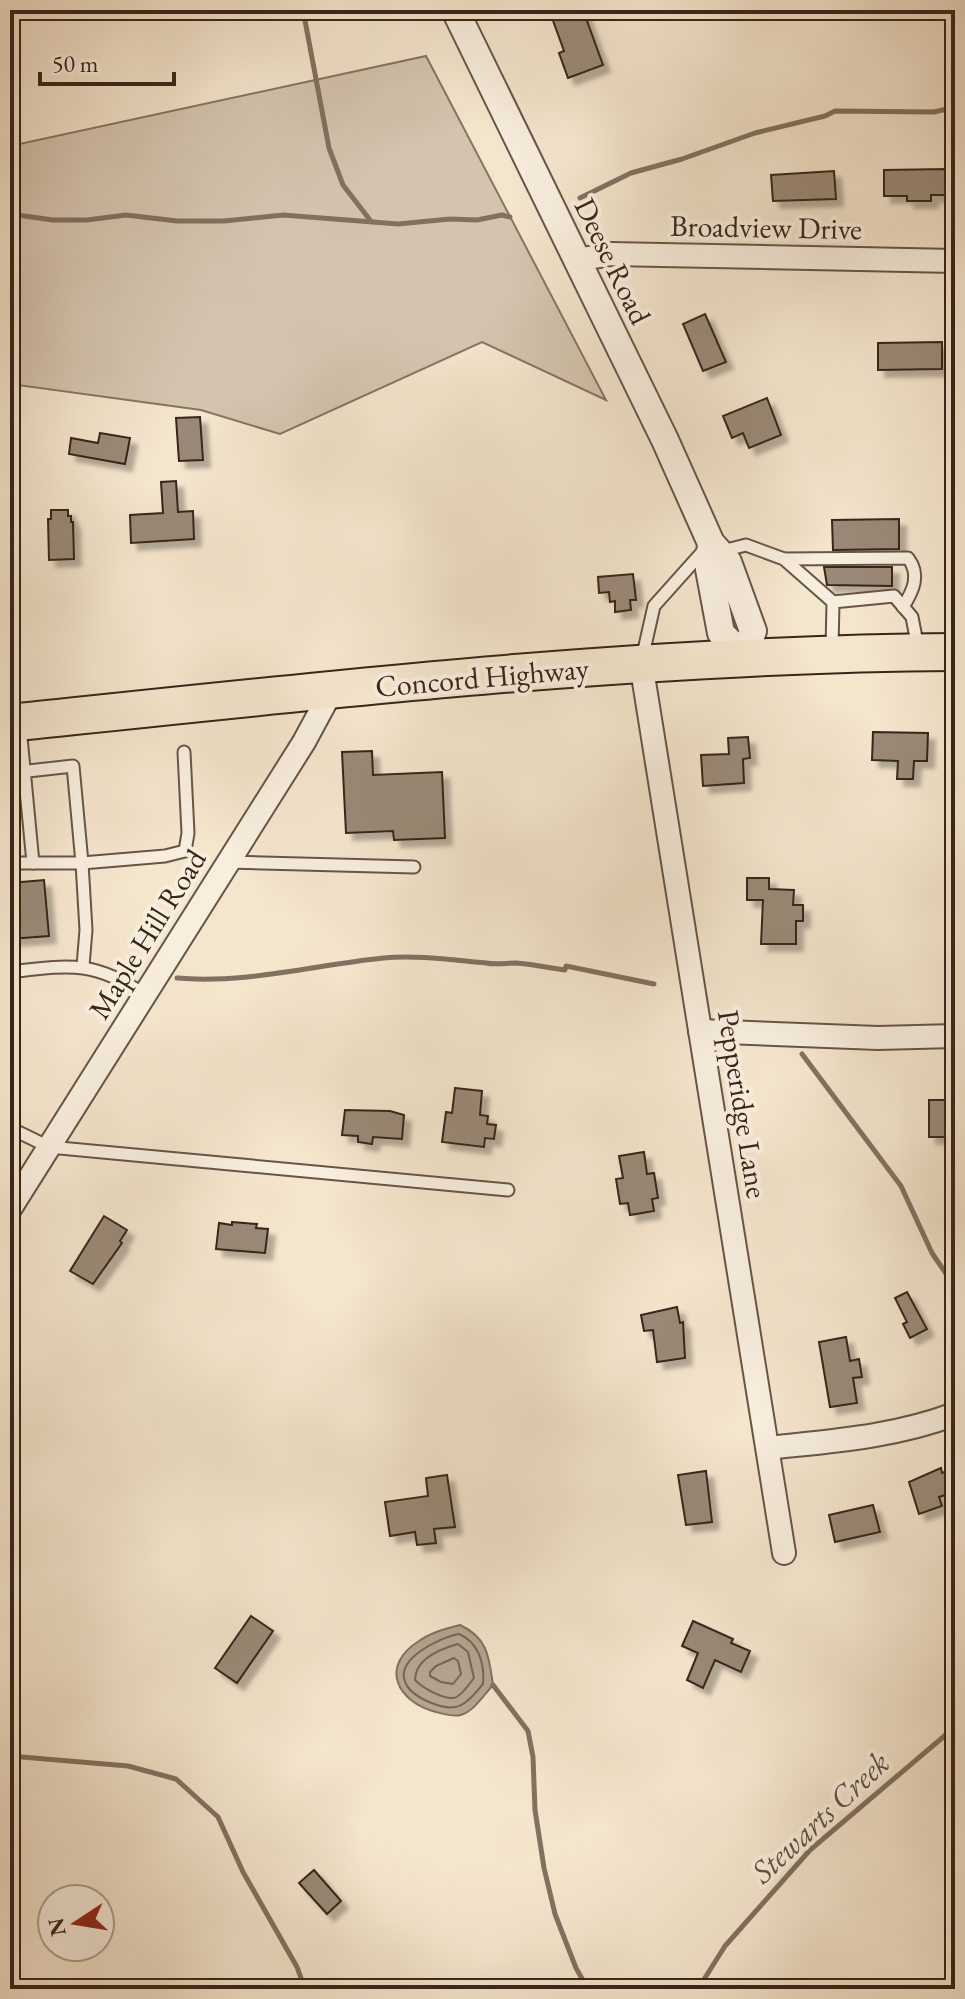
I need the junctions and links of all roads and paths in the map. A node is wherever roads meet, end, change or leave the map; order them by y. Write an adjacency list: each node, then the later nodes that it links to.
1 (455, 10): 2 (street, Deese Road)
2 (577, 260): 3 (street, Broadview Drive); 4 (street, Deese Road)
3 (955, 261)
4 (715, 547): 5 (lane); 11 (street, Deese Road); 12 (lane)
5 (784, 559): 6 (lane); 7 (lane)
6 (833, 602): 7 (lane); 10 (lane)
7 (903, 607): 8 (lane)
8 (919, 652): 9 (highway, Concord Highway); 10 (highway, Concord Highway)
9 (955, 652)
10 (831, 654): 11 (highway, Concord Highway)
11 (744, 657): 12 (highway, Concord Highway)
12 (641, 663): 13 (highway, Concord Highway); 26 (street, Pepperidge Lane)
13 (332, 690): 14 (highway, Concord Highway); 18 (street, Maple Hill Road)
14 (15, 723): 16 (lane)
15 (184, 752): 21 (lane)
16 (24, 771): 17 (lane); 20 (lane); 21 (lane)
17 (10, 773)
18 (228, 862): 22 (lane); 25 (street, Maple Hill Road)
19 (10, 863): 20 (lane)
20 (33, 863): 21 (lane)
21 (82, 863): 23 (lane)
22 (414, 867)
23 (83, 966): 24 (lane); 25 (lane)
24 (10, 972)
25 (145, 995): 29 (street, Maple Hill Road)
26 (700, 1031): 27 (street); 33 (street, Pepperidge Lane)
27 (955, 1036)
28 (10, 1128): 29 (lane)
29 (49, 1147): 30 (lane); 31 (street, Maple Hill Road)
30 (508, 1190)
31 (10, 1209)
32 (955, 1414): 33 (street)
33 (768, 1448): 34 (street, Pepperidge Lane)
34 (784, 1553)

